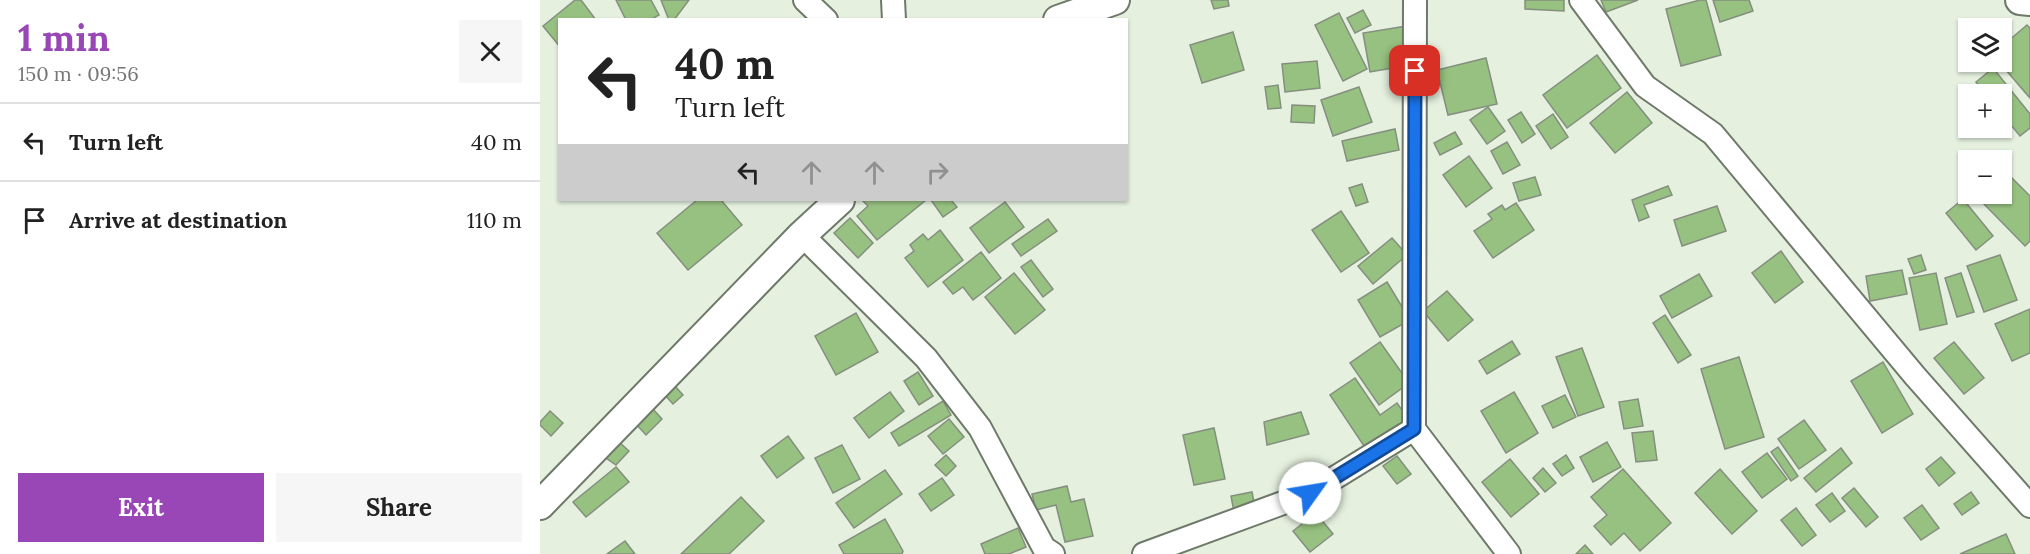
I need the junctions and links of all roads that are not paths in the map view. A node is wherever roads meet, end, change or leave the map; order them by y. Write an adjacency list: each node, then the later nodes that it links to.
1 (805, 0): 8 (street)
2 (893, 0): 9 (street)
3 (1115, 0): 10 (street)
4 (1416, 0): 13 (street)
5 (1581, 0): 15 (street)
6 (2020, 0): 7 (street)
7 (2030, 1)
8 (824, 18)
9 (894, 18)
10 (1064, 18)
11 (839, 201): 12 (street)
12 (802, 235): 14 (street); 17 (street)
13 (1414, 429): 16 (street); 18 (street)
14 (540, 505)
15 (2030, 506)
16 (1160, 552)
17 (1053, 554)
18 (1509, 554)

